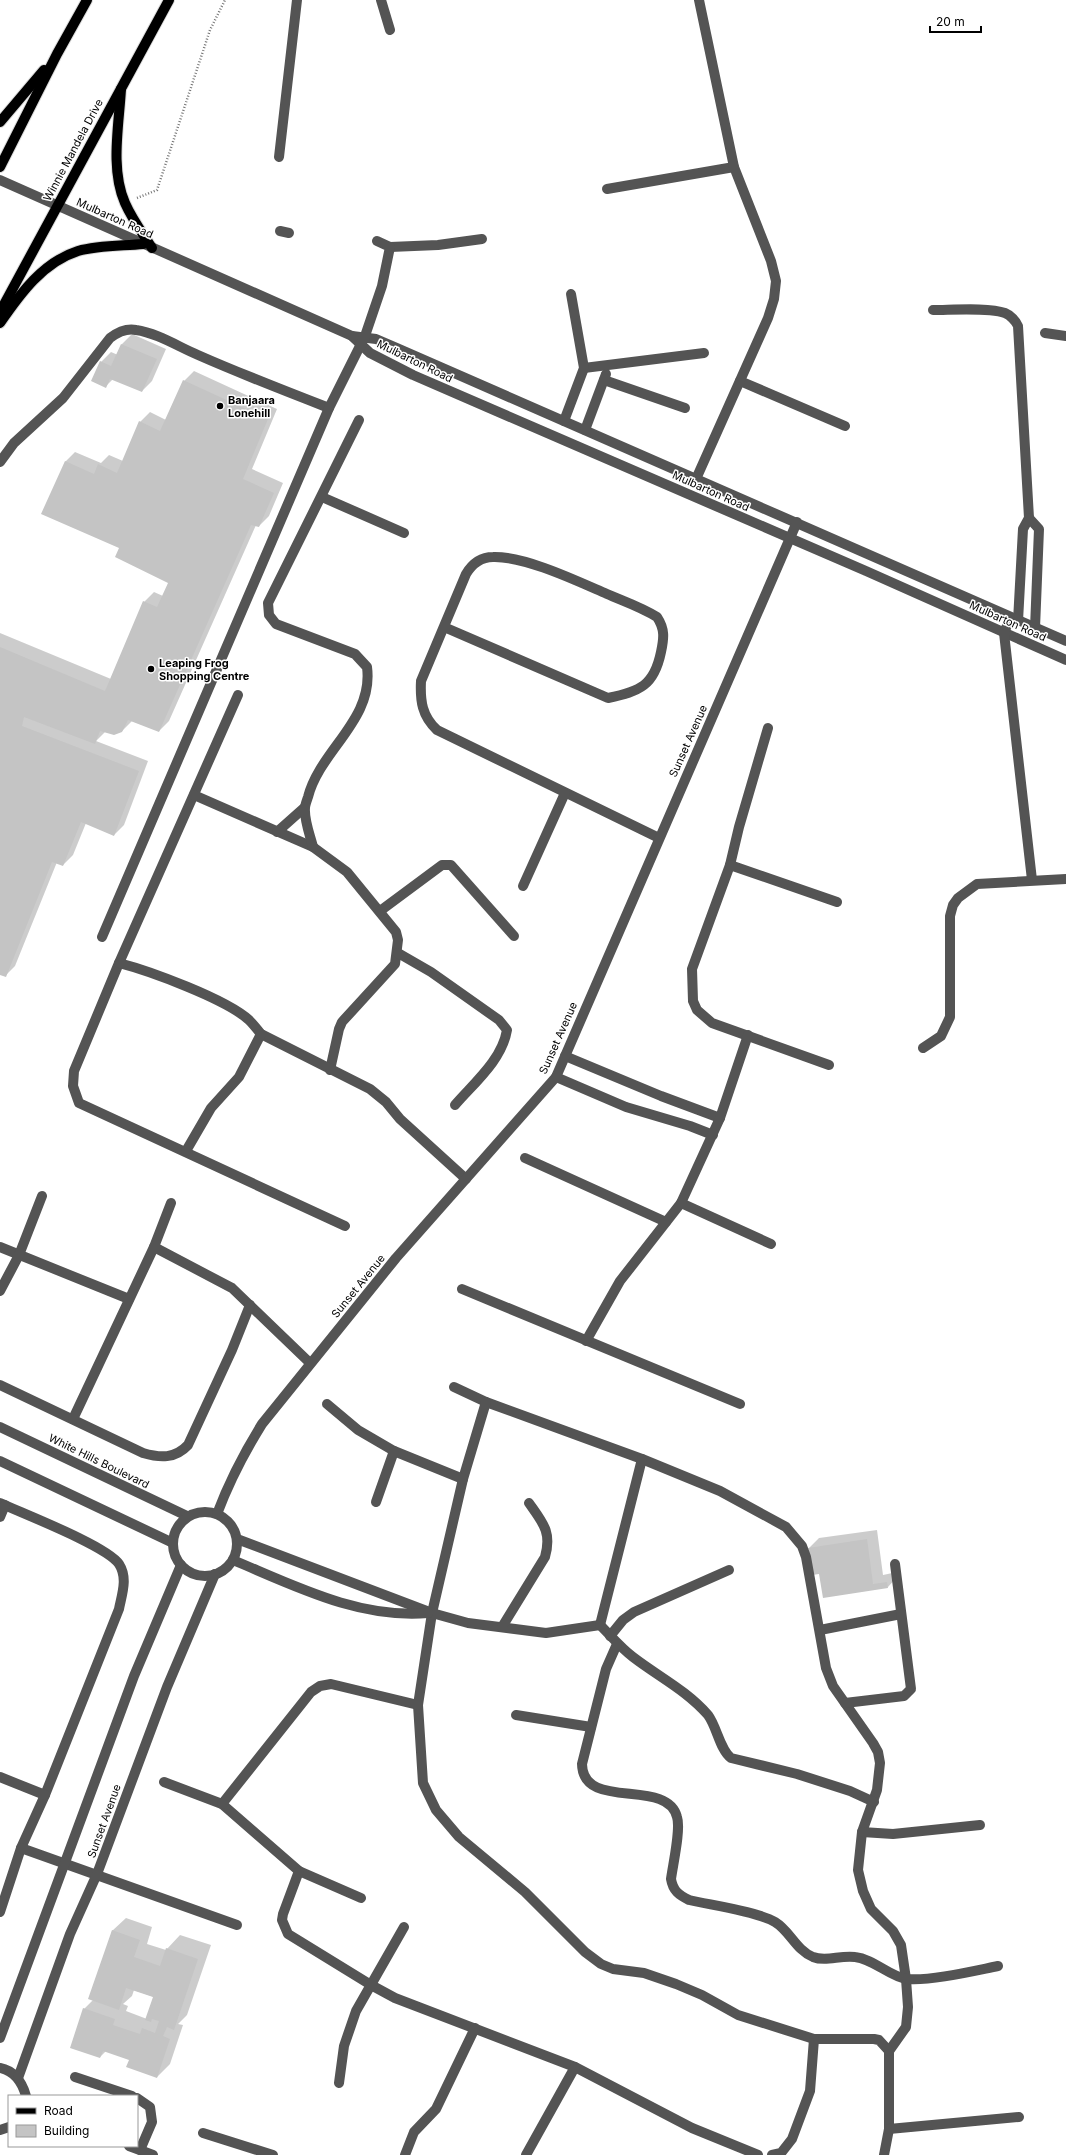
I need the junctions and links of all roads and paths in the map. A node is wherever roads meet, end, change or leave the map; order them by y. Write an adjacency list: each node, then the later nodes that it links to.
1 (87, 0): 8 (main road)
2 (169, 0): 9 (main road, Winnie Mandela Drive)
3 (224, 0): 16 (path)
4 (297, 0): 11 (street)
5 (381, 0): 7 (street)
6 (699, 0): 13 (street)
7 (390, 30)
8 (56, 54): 10 (main road); 12 (main road)
9 (122, 85): 16 (main road); 17 (main road, Winnie Mandela Drive)
10 (0, 122)
11 (279, 158)
12 (0, 167)
13 (734, 167): 15 (street); 33 (street)
14 (0, 180): 17 (street, Mulbarton Road)
15 (607, 189)
16 (125, 203): 20 (main road)
17 (56, 206): 20 (street, Mulbarton Road); 24 (main road, Winnie Mandela Drive)
18 (482, 239): 21 (street)
19 (377, 241): 21 (street)
20 (148, 246): 25 (main road); 28 (street, Mulbarton Road)
21 (390, 247): 28 (street)
22 (571, 294): 31 (street)
23 (933, 310): 43 (street)
24 (0, 312)
25 (0, 323)
26 (1045, 333): 27 (street)
27 (1066, 336)
28 (362, 341): 34 (street); 37 (street, Mulbarton Road); 46 (street, Mulbarton Road)
29 (704, 353): 30 (street)
30 (609, 365): 31 (street); 32 (street)
31 (584, 368): 37 (street)
32 (604, 380): 35 (street); 39 (street)
33 (740, 381): 38 (street); 41 (street)
34 (329, 408): 40 (street); 68 (street)
35 (685, 408)
36 (359, 420): 42 (street)
37 (564, 421): 39 (street, Mulbarton Road)
38 (844, 426)
39 (584, 430): 41 (street, Mulbarton Road)
40 (0, 462)
41 (696, 479): 44 (street, Mulbarton Road)
42 (322, 497): 45 (street); 57 (street)
43 (1029, 518): 47 (street); 49 (street)
44 (797, 522): 46 (street, Sunset Avenue); 47 (street, Mulbarton Road)
45 (404, 533)
46 (789, 539): 50 (street, Mulbarton Road); 59 (street, Sunset Avenue)
47 (1014, 619): 49 (street, Mulbarton Road); 50 (street)
48 (444, 627): 48 (street); 55 (street)
49 (1035, 628): 51 (street, Mulbarton Road)
50 (1004, 633): 52 (street, Mulbarton Road); 63 (street)
51 (1066, 641)
52 (1066, 660)
53 (238, 695): 56 (street)
54 (768, 728): 61 (street)
55 (565, 793): 59 (street); 64 (street)
56 (194, 795): 58 (street); 70 (street)
57 (304, 808): 58 (street); 60 (street)
58 (277, 832): 60 (street)
59 (659, 838): 74 (street, Sunset Avenue)
60 (313, 847): 66 (street)
61 (730, 866): 65 (street); 72 (street)
62 (1066, 879): 63 (street)
63 (1032, 880): 73 (street)
64 (523, 886)
65 (837, 902)
66 (380, 911): 67 (street); 69 (street)
67 (514, 936)
68 (102, 937)
69 (398, 954): 76 (street); 78 (street)
70 (119, 963): 71 (street); 81 (street)
71 (261, 1034): 76 (street); 81 (street)
72 (748, 1035): 75 (street); 79 (street)
73 (923, 1048)
74 (565, 1056): 77 (street, Sunset Avenue); 79 (street)
75 (829, 1065)
76 (330, 1070): 83 (street)
77 (556, 1077): 80 (street); 83 (street, Sunset Avenue)
78 (455, 1105)
79 (720, 1118): 80 (street)
80 (712, 1135): 86 (street)
81 (186, 1151): 88 (street)
82 (525, 1158): 87 (street)
83 (466, 1180): 98 (street, Sunset Avenue)
84 (42, 1196): 92 (street)
85 (171, 1203): 91 (street)
86 (681, 1203): 87 (street); 89 (street)
87 (666, 1222): 97 (street)
88 (344, 1226)
89 (771, 1244)
90 (0, 1247): 92 (street)
91 (154, 1247): 95 (street); 96 (street)
92 (18, 1255): 94 (street); 95 (street)
93 (462, 1289): 97 (street)
94 (0, 1290)
95 (129, 1299): 104 (street)
96 (250, 1305): 98 (street); 104 (street)
97 (586, 1341): 103 (street)
98 (310, 1363): 113 (street, Sunset Avenue)
99 (0, 1385): 104 (street)
100 (454, 1387): 101 (street)
101 (486, 1402): 107 (street); 109 (street)
102 (327, 1404): 106 (street)
103 (740, 1404)
104 (73, 1419)
105 (0, 1427): 114 (street, White Hills Boulevard)
106 (394, 1451): 109 (street); 110 (street)
107 (642, 1459): 125 (street); 127 (street)
108 (0, 1461): 117 (street)
109 (463, 1479): 123 (street)
110 (376, 1502)
111 (529, 1503): 126 (street)
112 (2, 1504): 115 (street); 136 (street)
113 (217, 1514): 114 (street); 116 (street)
114 (187, 1516): 117 (street)
115 (0, 1517)
116 (237, 1539): 118 (street); 123 (street)
117 (172, 1543): 120 (street)
118 (233, 1560): 122 (street); 123 (street)
119 (895, 1564): 124 (street)
120 (181, 1566): 122 (street); 142 (street, Sunset Avenue)
121 (729, 1570): 128 (street)
122 (215, 1574): 144 (street, Sunset Avenue)
123 (432, 1613): 126 (street); 131 (street)
124 (901, 1614): 127 (street); 130 (street)
125 (600, 1625): 126 (street); 128 (street)
126 (502, 1627)
127 (820, 1630): 130 (street)
128 (610, 1636): 129 (street)
129 (617, 1644): 133 (street); 137 (street)
130 (844, 1702): 137 (street)
131 (418, 1705): 138 (street); 154 (street)
132 (516, 1715): 133 (street)
133 (591, 1727): 150 (street)
134 (0, 1777): 136 (street)
135 (164, 1782): 138 (street)
136 (45, 1795): 141 (street)
137 (874, 1802): 140 (street)
138 (222, 1804): 143 (street)
139 (980, 1825): 140 (street)
140 (862, 1832): 150 (street)
141 (21, 1848): 142 (street); 146 (street)
142 (64, 1863): 144 (street); 153 (street, Sunset Avenue)
143 (299, 1871): 145 (street); 151 (street)
144 (97, 1874): 147 (street); 158 (street, Sunset Avenue)
145 (361, 1898)
146 (0, 1912)
147 (237, 1925)
148 (404, 1927): 151 (street)
149 (998, 1966): 150 (street)
150 (906, 1979): 155 (street)
151 (371, 1985): 152 (street); 160 (street)
152 (475, 2028): 156 (street); 171 (street)
153 (0, 2038)
154 (814, 2039): 155 (street); 174 (street)
155 (890, 2051): 165 (street)
156 (574, 2067): 172 (street); 173 (street)
157 (0, 2068): 158 (street)
158 (18, 2078): 161 (street)
159 (76, 2078): 162 (street)
160 (339, 2083)
161 (26, 2095)
162 (129, 2095)
163 (138, 2099): 168 (street)
164 (1019, 2117): 165 (street)
165 (889, 2129): 175 (street)
166 (203, 2133): 170 (street)
167 (132, 2147): 168 (street)
168 (140, 2150): 169 (street)
169 (153, 2155)
170 (273, 2155)
171 (405, 2155)
172 (526, 2155)
173 (758, 2155)
174 (772, 2155)
175 (884, 2155)

